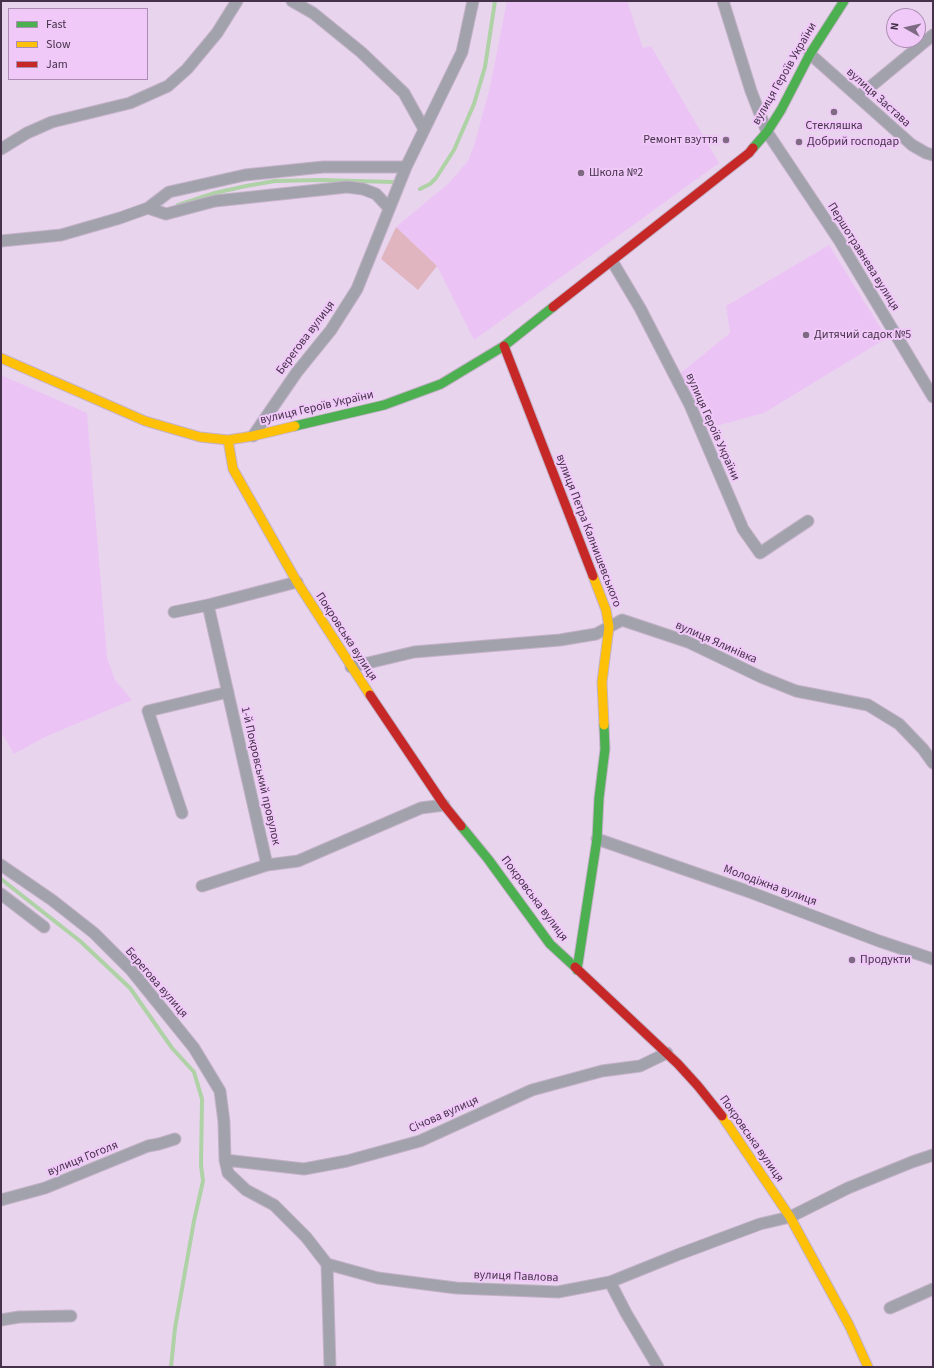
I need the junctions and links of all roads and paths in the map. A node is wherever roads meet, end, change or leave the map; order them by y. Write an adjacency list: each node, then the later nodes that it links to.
1 (237, 1): 11 (street)
2 (292, 1): 9 (street)
3 (473, 1): 9 (street, Берегова вулиця)
4 (723, 1): 10 (street, Першотравнева вулиця)
5 (844, 1): 7 (street, вулиця Героїв України)
6 (933, 35): 8 (street)
7 (810, 54): 8 (street, вулиця Застава); 10 (street, вулиця Героїв України)
8 (858, 97): 12 (street, вулиця Застава)
9 (424, 128): 13 (street, Берегова вулиця)
10 (767, 132): 17 (street, вулиця Героїв України); 20 (street, Першотравнева вулиця)
11 (1, 149)
12 (933, 155)
13 (406, 167): 14 (street); 15 (street, Берегова вулиця)
14 (148, 208): 15 (street); 16 (street)
15 (389, 208): 21 (street, Берегова вулиця)
16 (1, 241)
17 (612, 260): 18 (street, вулиця Героїв України); 23 (street, вулиця Героїв України)
18 (504, 346): 21 (street, вулиця Героїв України); 27 (street, вулиця Петра Калнишевського)
19 (1, 358): 22 (street, вулиця Героїв України)
20 (933, 397)
21 (253, 436): 22 (street, вулиця Героїв України)
22 (228, 440): 24 (street, Покровська вулиця)
23 (808, 521)
24 (297, 582): 25 (street); 28 (street, Покровська вулиця)
25 (208, 605): 26 (street); 29 (street, 1-й Покровський провулок)
26 (174, 612)
27 (609, 627): 28 (street, вулиця Ялинівка); 30 (street, вулиця Ялинівка); 33 (street, вулиця Петра Калнишевського)
28 (351, 668): 31 (street, Покровська вулиця)
29 (228, 692): 32 (street); 35 (street, 1-й Покровський провулок)
30 (933, 762)
31 (444, 805): 35 (street); 40 (street, Покровська вулиця)
32 (182, 813)
33 (597, 839): 39 (street, Молодіжна вулиця); 40 (street, вулиця Петра Калнишевського)
34 (1, 865): 44 (street, Берегова вулиця)
35 (267, 865): 36 (street)
36 (202, 886)
37 (1, 894): 38 (street)
38 (44, 927)
39 (933, 959)
40 (577, 970): 41 (street, Покровська вулиця)
41 (667, 1053): 44 (street, Січова вулиця); 46 (street, Покровська вулиця)
42 (175, 1139): 45 (street, вулиця Гоголя)
43 (933, 1155): 46 (street, вулиця Павлова)
44 (225, 1160): 47 (street)
45 (1, 1200)
46 (790, 1217): 48 (street, вулиця Павлова); 55 (street, Покровська вулиця)
47 (327, 1264): 48 (street, вулиця Павлова); 53 (street)
48 (610, 1282): 54 (street)
49 (933, 1289): 50 (street)
50 (890, 1308)
51 (71, 1316): 52 (street)
52 (1, 1320)
53 (330, 1367)
54 (658, 1367)
55 (868, 1367)

